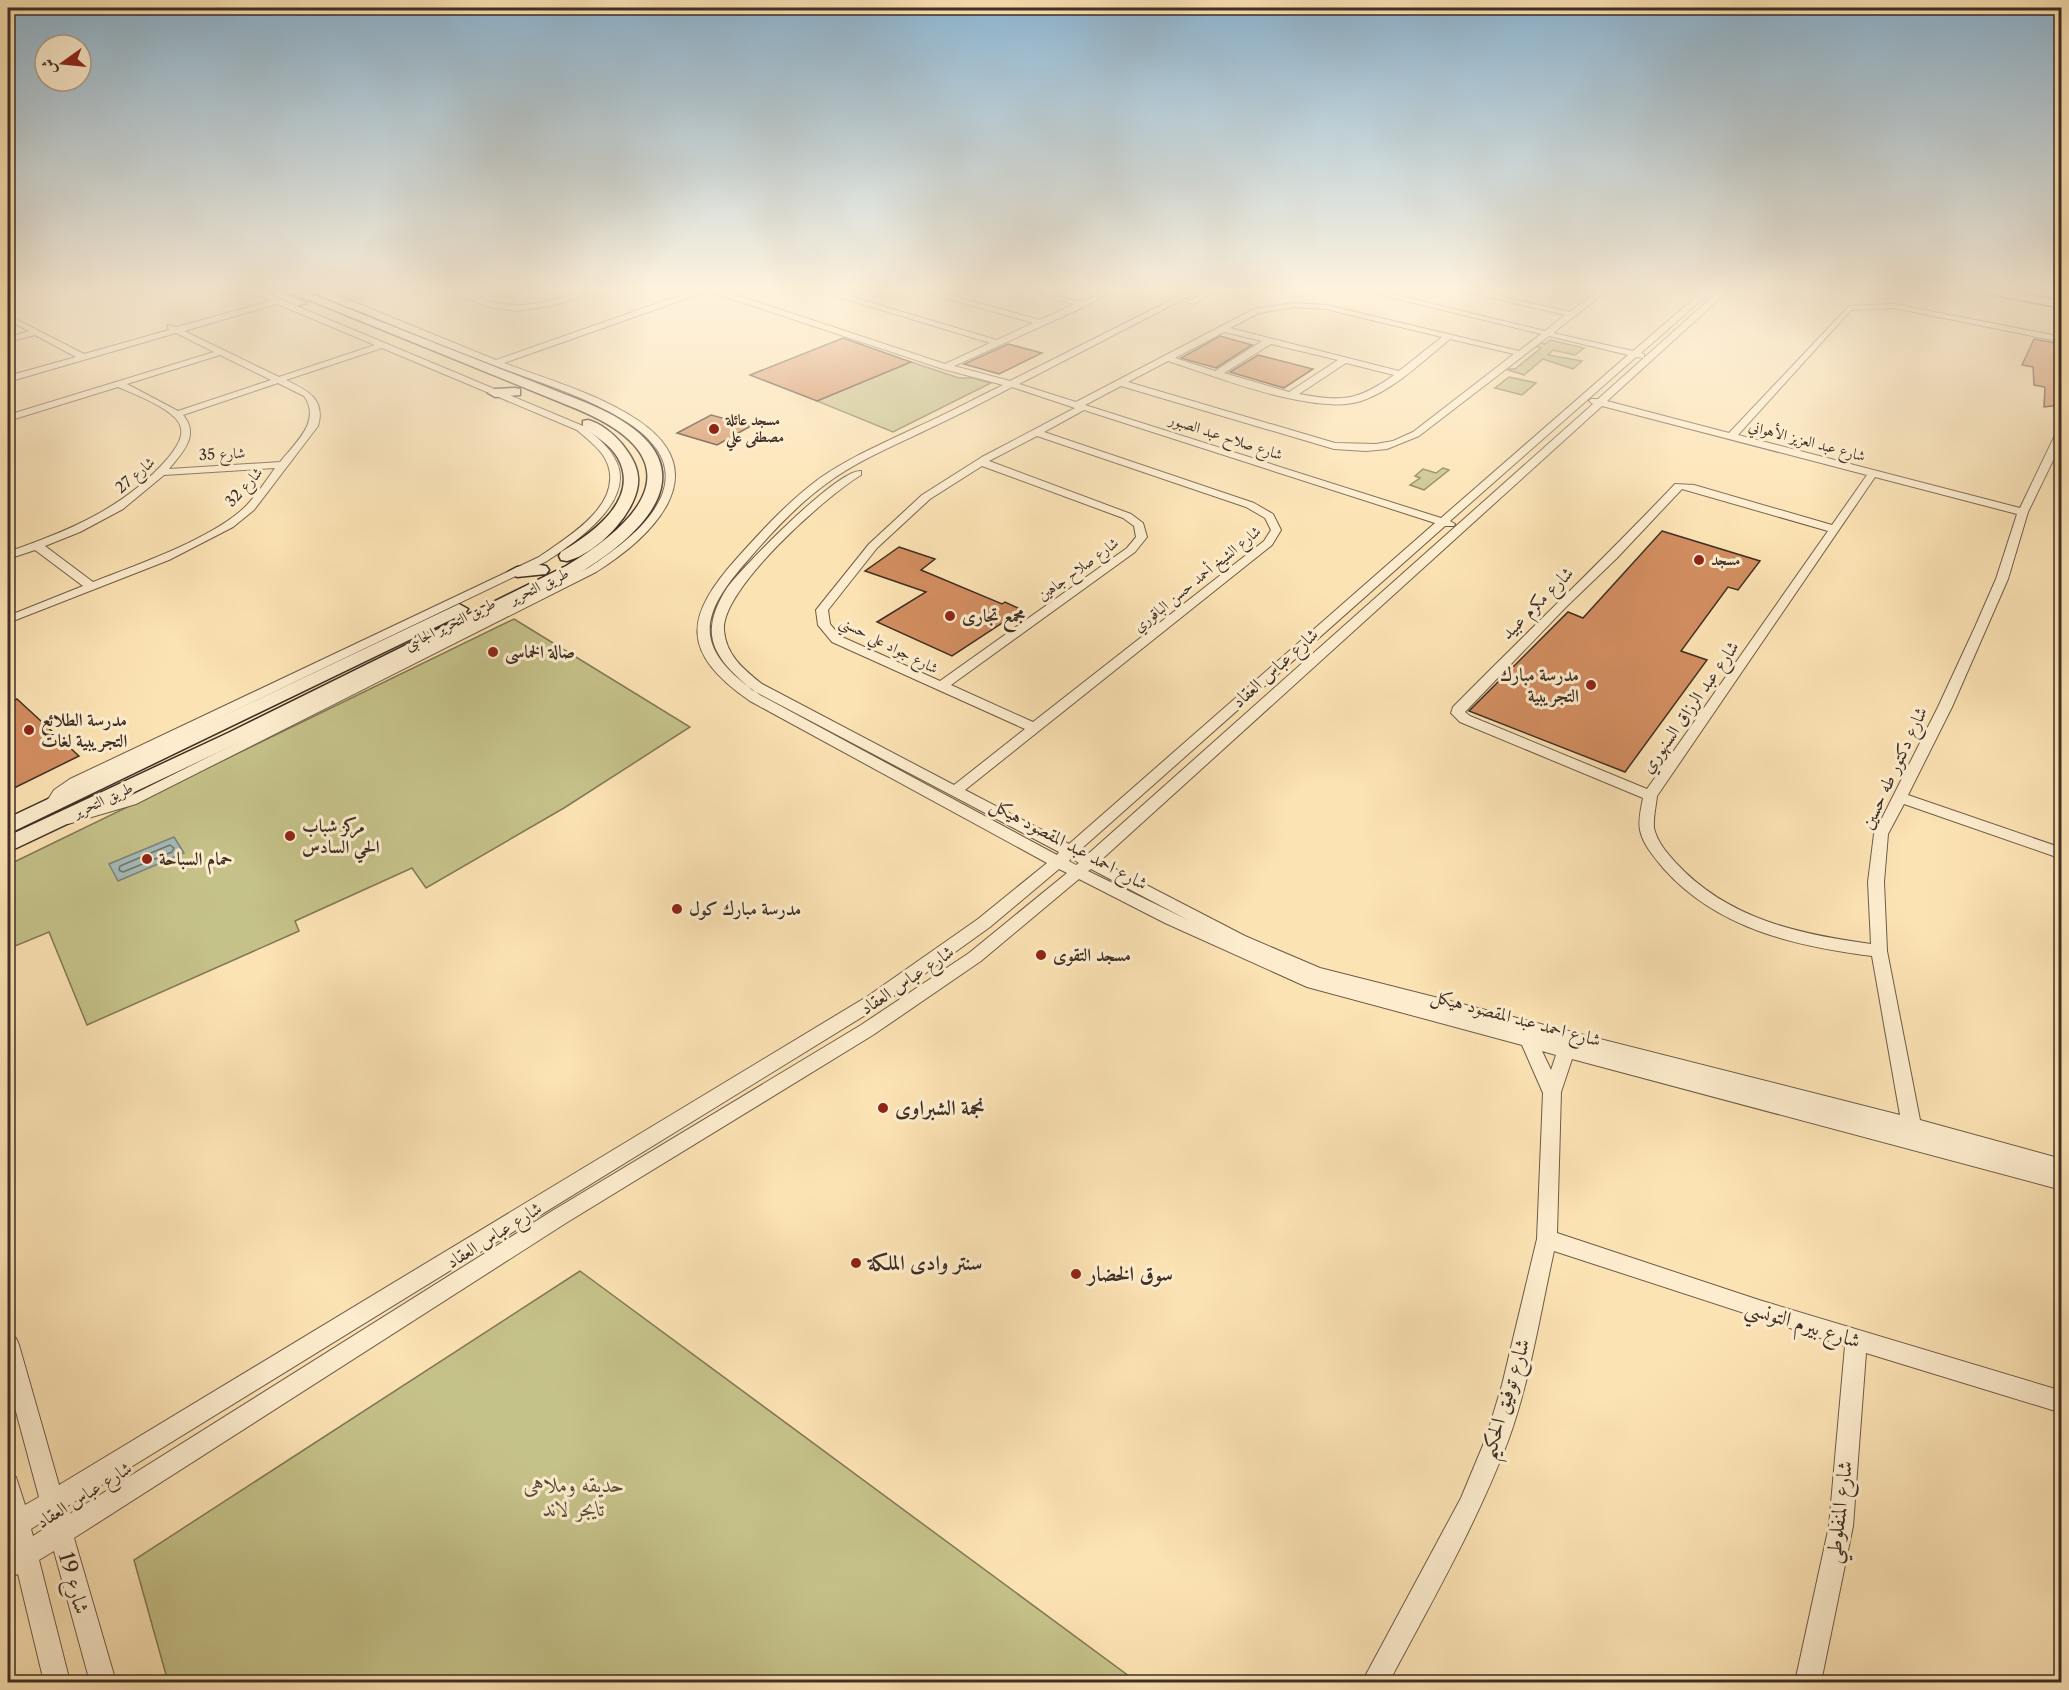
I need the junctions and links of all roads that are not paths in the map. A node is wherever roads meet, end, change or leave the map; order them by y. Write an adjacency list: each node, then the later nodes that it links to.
1 (33, 368): 24 (street)
2 (43, 368): 25 (street)
3 (171, 368): 28 (street)
4 (253, 368): 26 (street, شارع 32)
5 (314, 368): 26 (street)
6 (448, 368): 32 (street, طريق التحرير الجانبى)
7 (458, 368): 30 (street, طريق التحرير)
8 (478, 368): 31 (street, طريق التحرير)
9 (506, 368): 31 (street)
10 (946, 368): 29 (street, شارع صلاح عبد الصبور)
11 (1050, 368): 29 (street)
12 (1053, 368): 29 (street)
13 (1149, 368): 27 (street, شارع جواد علي حسني)
14 (1201, 368): 22 (street)
15 (1226, 368): 22 (street)
16 (1332, 368): 33 (street)
17 (1377, 368): 23 (street)
18 (1405, 368): 23 (street)
19 (1500, 368): 27 (street)
20 (1628, 368): 34 (street, شارع عباس العقاد)
21 (1794, 368): 40 (street)
22 (1218, 373): 33 (street)
23 (1398, 373): 33 (street)
24 (8, 374)
25 (8, 379)
26 (278, 380): 36 (street); 44 (street, شارع 32)
27 (1121, 383): 35 (street, شارع جواد علي حسني)
28 (120, 384): 36 (street); 37 (street)
29 (1016, 386): 35 (street, شارع صلاح عبد الصبور); 45 (street)
30 (515, 392): 32 (street); 53 (street, طريق التحرير)
31 (557, 392): 41 (street, طريق التحرير); 42 (street)
32 (495, 393): 54 (street, طريق التحرير الجانبى)
33 (1291, 395)
34 (1591, 400): 40 (street, شارع عبد العزيز الأهواني); 49 (street, شارع عباس العقاد)
35 (1080, 406): 39 (street, شارع جواد علي حسني); 49 (street, شارع صلاح عبد الصبور)
36 (177, 414): 46 (street, شارع 27)
37 (8, 418)
38 (2061, 431): 48 (street, شارع دكتور طه حسين)
39 (1035, 432): 43 (street, شارع جواد علي حسني); 64 (street, شارع الشيخ أحمد حسن الباقوري)
40 (1731, 437): 47 (street, شارع عبد العزيز الأهواني)
41 (647, 450): 42 (street); 57 (street, طريق التحرير)
42 (667, 458): 56 (street, طريق التحرير الجانبى)
43 (982, 462): 61 (street, شارع جواد علي حسني); 61 (street, شارع صلاح جاهين)
44 (283, 465): 46 (street, شارع 35); 55 (street, شارع 32)
45 (853, 469): 58 (street); 59 (street)
46 (163, 472): 51 (street, شارع 27)
47 (1873, 473): 48 (street, شارع عبد العزيز الأهواني); 50 (street, شارع عبد الرزاق السنهوري)
48 (2023, 513): 69 (street, شارع دكتور طه حسين)
49 (1451, 524): 74 (street, شارع عباس العقاد); 75 (street, شارع عباس العقاد)
50 (1834, 529): 68 (street, شارع عبد الرزاق السنهوري); 68 (street, شارع مكرم عبيد)
51 (37, 546): 52 (street, شارع 27); 55 (street)
52 (8, 556)
53 (540, 570): 54 (street); 62 (street, طريق التحرير)
54 (517, 572): 70 (street, طريق التحرير الجانبى)
55 (92, 587): 60 (street, شارع 32)
56 (549, 591): 57 (street); 70 (street, طريق التحرير الجانبى)
57 (527, 592): 63 (street, طريق التحرير)
58 (706, 605): 59 (street); 74 (street, شارع احمد عبد المقصود هيكل)
59 (722, 605): 67 (street, شارع احمد عبد المقصود هيكل)
60 (8, 620)
61 (940, 687): 64 (street, شارع جواد علي حسني)
62 (243, 712): 63 (street); 65 (street, طريق التحرير)
63 (260, 724): 66 (street, طريق التحرير)
64 (1035, 728): 67 (street, شارع الشيخ أحمد حسن الباقوري)
65 (184, 741): 66 (street); 70 (street, طريق التحرير)
66 (206, 751): 70 (street, طريق التحرير)
67 (955, 791): 74 (street, شارع احمد عبد المقصود هيكل)
68 (1650, 796): 76 (street, شارع عبد الرزاق السنهوري)
69 (1899, 797): 73 (street); 76 (street, شارع دكتور طه حسين)
70 (54, 814): 71 (street, طريق التحرير); 72 (street, طريق التحرير)
71 (8, 827)
72 (8, 845)
73 (2061, 854)
74 (1065, 856): 75 (street, شارع احمد عبد المقصود هيكل); 89 (street, شارع عباس العقاد)
75 (1083, 867): 77 (street, شارع احمد عبد المقصود هيكل); 80 (street, شارع احمد عبد المقصود هيكل); 91 (street, شارع عباس العقاد)
76 (1879, 951): 80 (street, شارع دكتور طه حسين)
77 (1529, 1042): 78 (street, شارع احمد عبد المقصود هيكل); 79 (street, شارع توفيق الحكيم)
78 (1566, 1051): 79 (street, شارع توفيق الحكيم); 81 (street, شارع احمد عبد المقصود هيكل)
79 (1552, 1092): 84 (street, شارع توفيق الحكيم)
80 (1912, 1126): 81 (street, شارع دكتور طه حسين); 82 (street, شارع احمد عبد المقصود هيكل)
81 (1914, 1141): 83 (street, شارع احمد عبد المقصود هيكل)
82 (2061, 1167)
83 (2061, 1182)
84 (1547, 1239): 85 (street, شارع بيرم التونسي); 95 (street, شارع توفيق الحكيم)
85 (1856, 1340): 87 (street, شارع بيرم التونسي); 96 (street, شارع المنفلوطي)
86 (8, 1345): 89 (street, شارع 19)
87 (2061, 1402)
88 (8, 1485): 90 (street)
89 (54, 1503): 90 (street, شارع عباس العقاد); 91 (street, شارع 19)
90 (12, 1527): 92 (street)
91 (60, 1533): 92 (street, شارع عباس العقاد); 94 (street, شارع 19)
92 (16, 1561): 93 (street)
93 (57, 1683)
94 (103, 1683)
95 (1375, 1683)
96 (1808, 1683)

